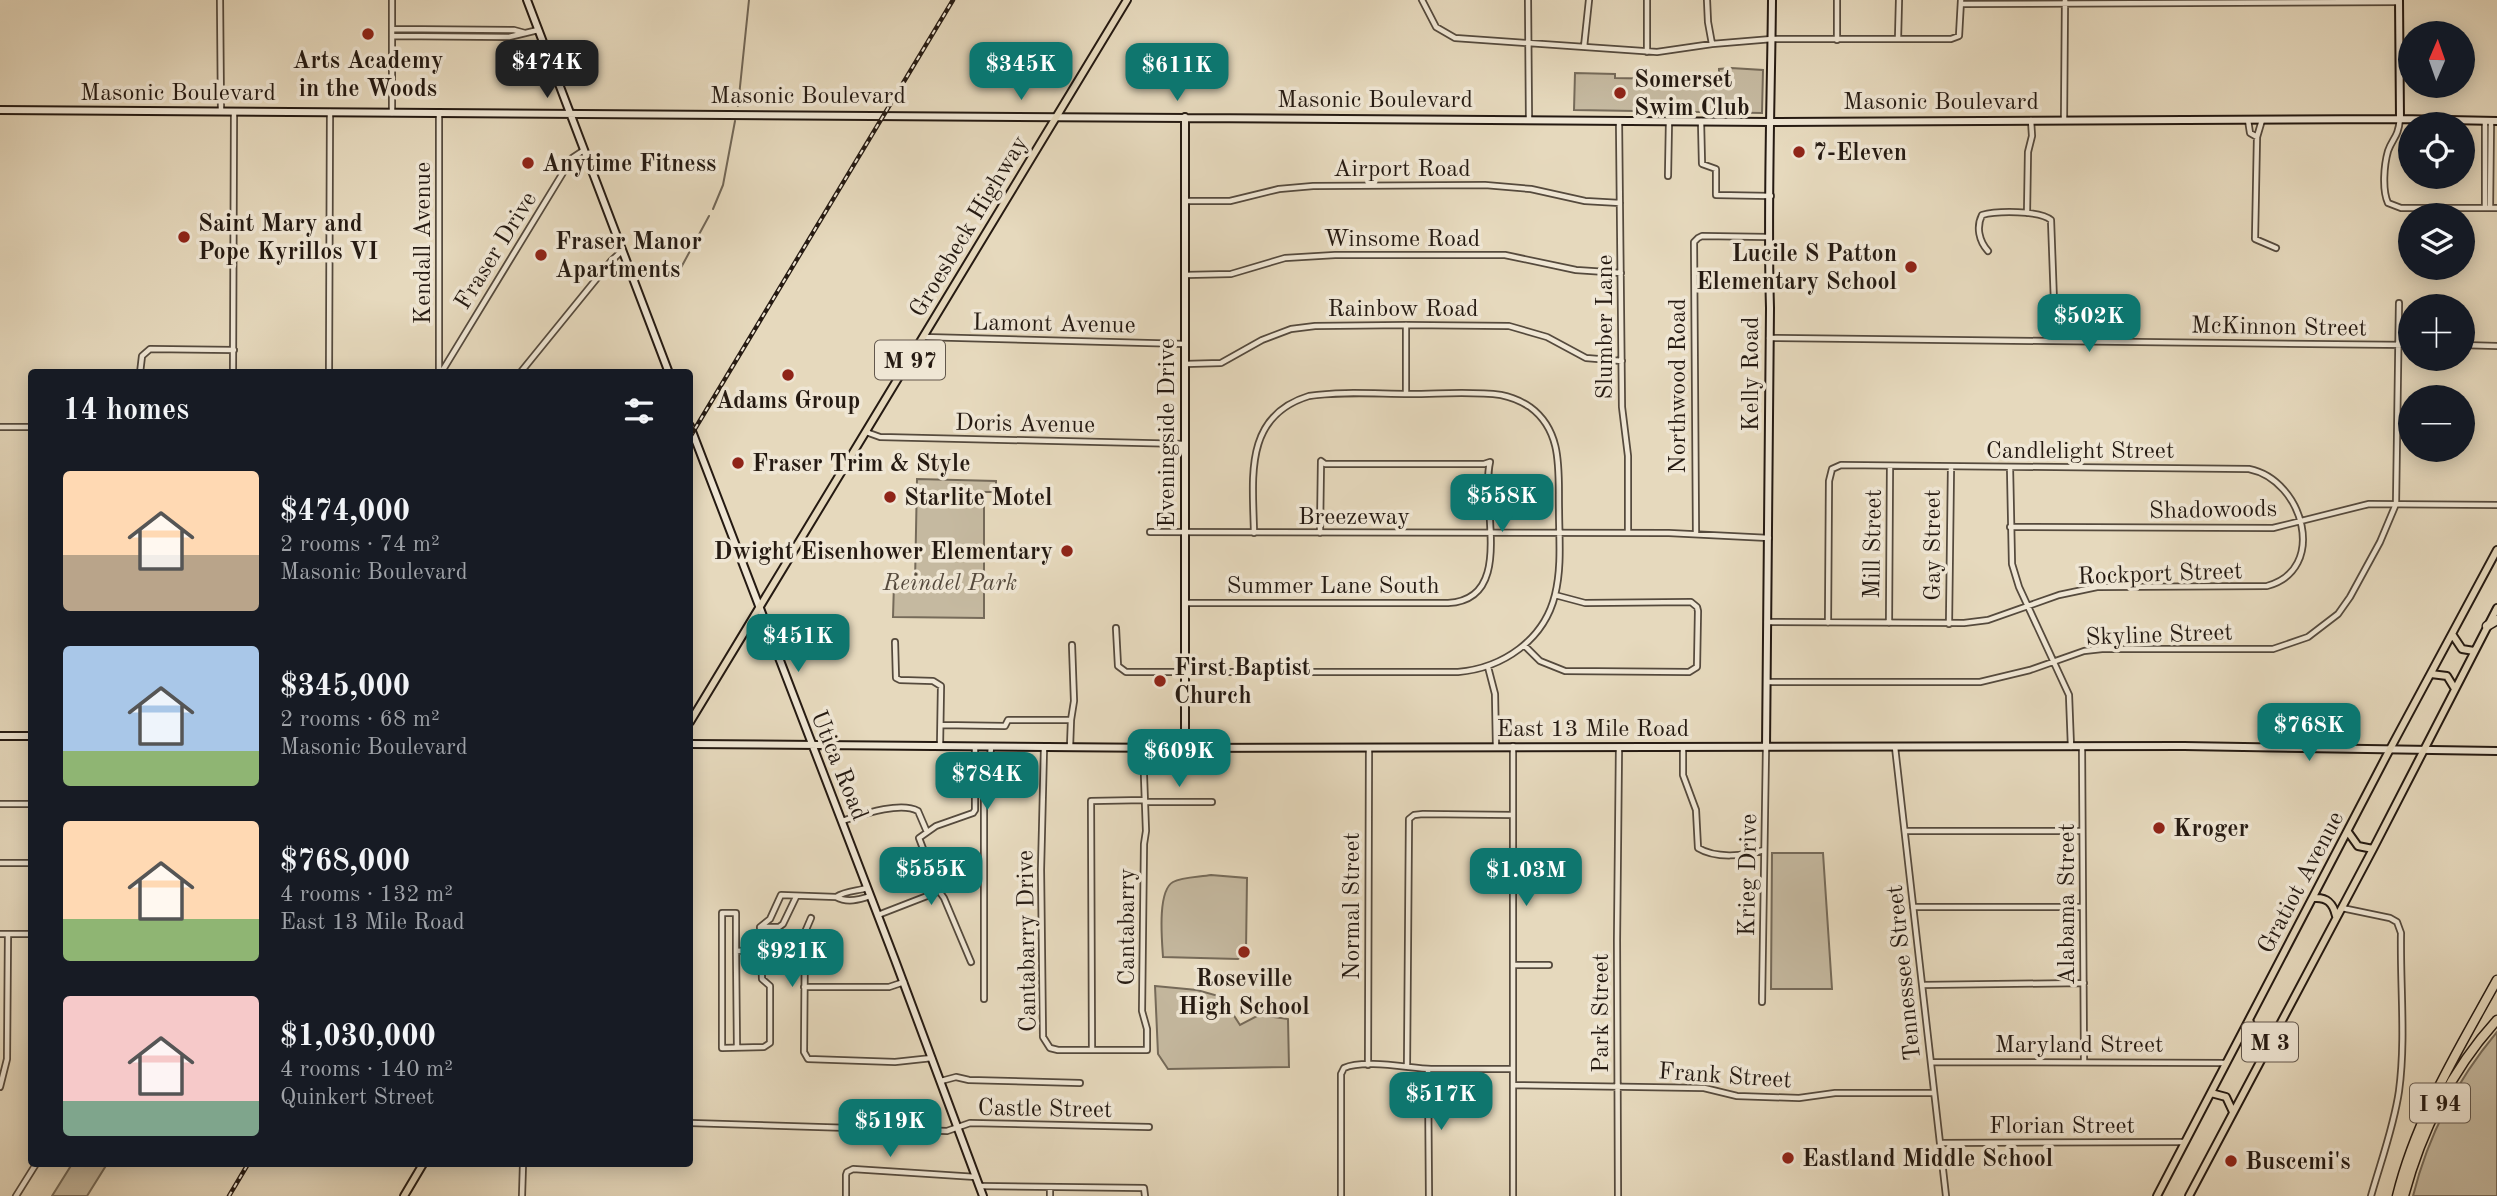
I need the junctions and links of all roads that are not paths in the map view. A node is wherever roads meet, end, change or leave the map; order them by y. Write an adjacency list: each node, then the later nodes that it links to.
1 (220, 0): 28 (street)
2 (392, 0): 16 (street)
3 (527, 0): 17 (street)
4 (1127, 0): 35 (main road, Groesbeck Highway / M 97)
5 (1422, 0): 23 (street)
6 (1528, 0): 23 (street)
7 (1589, 0): 25 (street)
8 (1647, 0): 26 (street)
9 (1707, 0): 24 (street)
10 (1772, 0): 20 (street, Kelly Road)
11 (1837, 0): 22 (street)
12 (1899, 0): 21 (street)
13 (2399, 1): 15 (street); 31 (street)
14 (1961, 2): 15 (street); 21 (street)
15 (2065, 3): 40 (street)
16 (392, 29): 18 (street); 19 (street)
17 (538, 30): 18 (street); 34 (street)
18 (526, 33): 19 (street)
19 (392, 36): 32 (street)
20 (1772, 39): 22 (street); 24 (street); 47 (street, Kelly Road)
21 (1898, 39): 22 (street)
22 (1837, 40)
23 (1529, 42): 25 (street); 37 (street)
24 (1712, 44): 26 (street)
25 (1584, 47): 26 (street)
26 (1647, 52)
27 (0, 110): 28 (street, Masonic Boulevard)
28 (221, 111): 29 (street, Masonic Boulevard)
29 (234, 111): 30 (street, Masonic Boulevard); 72 (street)
30 (330, 112): 32 (street, Masonic Boulevard); 77 (street)
31 (2400, 112)
32 (392, 113): 33 (street, Masonic Boulevard)
33 (439, 113): 34 (street, Masonic Boulevard); 78 (street, Kendall Avenue)
34 (570, 114): 35 (street, Masonic Boulevard); 50 (street)
35 (1057, 116): 36 (street, Masonic Boulevard); 65 (main road, Groesbeck Highway / M 97)
36 (1185, 117): 37 (street, Masonic Boulevard); 53 (street, Eveningside Drive)
37 (1529, 119): 43 (street, Masonic Boulevard)
38 (2398, 119): 42 (street, Masonic Boulevard)
39 (2031, 120): 40 (street, Masonic Boulevard); 47 (street, Masonic Boulevard); 57 (street)
40 (2064, 120): 41 (street, Masonic Boulevard)
41 (2248, 120): 42 (street, Masonic Boulevard); 49 (street)
42 (2262, 120): 49 (street)
43 (1619, 121): 44 (street, Masonic Boulevard); 54 (street, Slumber Lane)
44 (1669, 121): 45 (street, Masonic Boulevard); 51 (street)
45 (1701, 121): 47 (street, Masonic Boulevard); 52 (street)
46 (2491, 121): 55 (street)
47 (1771, 122): 52 (street, Kelly Road)
48 (2398, 134): 55 (street)
49 (2257, 137): 59 (street)
50 (584, 150): 60 (street); 79 (street, Fraser Drive)
51 (1668, 176)
52 (1770, 195): 58 (street, Kelly Road)
53 (1184, 201): 54 (street, Airport Road); 63 (street, Eveningside Drive)
54 (1620, 203): 62 (street, Slumber Lane)
55 (2487, 208): 56 (street)
56 (2497, 208)
57 (2027, 213): 61 (street); 67 (street)
58 (1768, 237): 66 (street, Kelly Road); 103 (street, Northwood Road)
59 (2276, 248)
60 (622, 250): 80 (street); 81 (street)
61 (1989, 251)
62 (1621, 273): 63 (street, Winsome Road); 73 (street, Slumber Lane)
63 (1184, 275): 68 (street, Eveningside Drive)
64 (1406, 325): 73 (street, Rainbow Road); 74 (street, Rainbow Road); 83 (street)
65 (923, 337): 68 (street, Lamont Avenue); 86 (main road, Groesbeck Highway / M 97)
66 (1769, 338): 67 (street, McKinnon Street); 104 (street, Kelly Road)
67 (2051, 341): 69 (street, McKinnon Street)
68 (1185, 344): 74 (street, Eveningside Drive)
69 (2398, 345)
70 (2475, 345): 71 (street)
71 (2497, 346)
72 (233, 350): 75 (street); 76 (street)
73 (1622, 361): 102 (street, Slumber Lane)
74 (1185, 364): 88 (street, Eveningside Drive)
75 (140, 369)
76 (233, 369)
77 (329, 369)
78 (440, 369)
79 (442, 369)
80 (523, 369)
81 (668, 369)
82 (2399, 371): 92 (street)
83 (1406, 394): 98 (street); 101 (street)
84 (0, 427): 85 (street)
85 (28, 427)
86 (866, 432): 88 (street, Doris Avenue); 110 (main road, Groesbeck Highway / M 97)
87 (693, 434): 110 (street, Utica Road)
88 (1185, 444): 97 (street, Eveningside Drive)
89 (1890, 466): 90 (street, Candlelight Street); 113 (street, Candlelight Street); 114 (street, Mill Street)
90 (1951, 467): 91 (street, Candlelight Street); 115 (street, Gay Street)
91 (2010, 467): 94 (street, Candlelight Street); 95 (street)
92 (2396, 503): 93 (street, Shadowoods); 94 (street, Shadowoods); 123 (street, Skyline Street)
93 (2497, 505)
94 (2300, 522): 95 (street, Shadowoods); 108 (street, Rockport Street)
95 (2010, 527): 108 (street)
96 (1150, 532): 97 (street, Breezeway)
97 (1185, 533): 98 (street, Breezeway); 107 (street, Eveningside Drive)
98 (1254, 533): 99 (street, Breezeway)
99 (1320, 533): 100 (street, Breezeway); 100 (street)
100 (1489, 533): 101 (street, Breezeway); 107 (street, Summer Lane South)
101 (1559, 533): 102 (street, Breezeway); 106 (street)
102 (1628, 533): 103 (street, Breezeway)
103 (1696, 534): 104 (street, Breezeway)
104 (1769, 538): 111 (street, Kelly Road)
105 (2497, 550): 118 (main road, Gratiot Avenue / M 3)
106 (1555, 595): 121 (street); 121 (street)
107 (1185, 603): 125 (street, Eveningside Drive)
108 (2027, 606): 115 (street, Rockport Street); 123 (street)
109 (2497, 608): 116 (main road, Gratiot Avenue / M 3)
110 (758, 609): 129 (main road, Groesbeck Highway / M 97); 135 (street, Utica Road)
111 (1767, 621): 113 (street, Rockport Street); 127 (street, Kelly Road)
112 (2497, 621): 116 (highway)
113 (1828, 623): 114 (street, Rockport Street)
114 (1889, 623): 115 (street, Rockport Street)
115 (1949, 624)
116 (2487, 626): 122 (main road, Gratiot Avenue / M 3)
117 (1116, 628): 125 (street)
118 (2452, 634): 122 (main road); 126 (main road, Gratiot Avenue / M 3)
119 (895, 642): 131 (street)
120 (1072, 645): 130 (street)
121 (1524, 645): 124 (street)
122 (2474, 651): 128 (main road, Gratiot Avenue / M 3)
123 (2054, 661): 127 (street, Skyline Street); 144 (street)
124 (1488, 667): 125 (street); 141 (street)
125 (1185, 672): 148 (street, Eveningside Drive)
126 (2431, 674): 128 (main road); 152 (main road, Gratiot Avenue / M 3)
127 (1767, 682): 151 (street, Kelly Road)
128 (2455, 689): 154 (main road, Gratiot Avenue / M 3)
129 (693, 717)
130 (1070, 720): 131 (street); 146 (street)
131 (941, 725): 138 (street)
132 (0, 736): 133 (street)
133 (28, 736)
134 (693, 744): 135 (street, East 13 Mile Road)
135 (811, 745): 138 (street, East 13 Mile Road); 160 (street, Utica Road)
136 (1513, 746): 141 (street, East 13 Mile Road); 142 (street, East 13 Mile Road); 159 (street)
137 (2082, 746): 144 (street, East 13 Mile Road); 152 (street, East 13 Mile Road); 162 (street, Alabama Street)
138 (940, 747): 139 (street, East 13 Mile Road)
139 (975, 747): 140 (street, East 13 Mile Road); 163 (street)
140 (991, 747): 145 (street, East 13 Mile Road); 196 (street)
141 (1496, 747): 149 (street, East 13 Mile Road)
142 (1619, 747): 150 (street, East 13 Mile Road); 215 (street, Park Street)
143 (1895, 747): 144 (street, East 13 Mile Road); 151 (street, East 13 Mile Road); 161 (street, Tennessee Street)
144 (2071, 747)
145 (1044, 748): 146 (street, East 13 Mile Road); 202 (street, Cantabarry Drive)
146 (1070, 748): 147 (street, East 13 Mile Road)
147 (1143, 748): 148 (street, East 13 Mile Road); 155 (street, Cantabarry)
148 (1185, 748): 149 (street, East 13 Mile Road)
149 (1369, 748): 207 (street, Normal Street)
150 (1683, 748): 151 (street, East 13 Mile Road); 166 (street)
151 (1766, 748): 166 (street, Krieg Drive)
152 (2389, 751): 154 (street, East 13 Mile Road); 164 (main road, Gratiot Avenue / M 3)
153 (2497, 751): 154 (street, East 13 Mile Road)
154 (2422, 752): 165 (main road, Gratiot Avenue / M 3)
155 (1146, 801): 156 (street); 202 (street); 202 (street, Cantabarry)
156 (1212, 802)
157 (0, 804): 158 (street)
158 (28, 804)
159 (1513, 815): 189 (street); 208 (street)
160 (842, 821): 163 (street); 170 (street, Utica Road)
161 (1905, 831): 162 (street); 176 (street, Tennessee Street)
162 (2083, 831): 177 (street, Alabama Street)
163 (927, 832): 171 (street)
164 (2348, 832): 165 (main road); 175 (main road, Gratiot Avenue / M 3)
165 (2373, 849): 178 (main road, Gratiot Avenue / M 3)
166 (1764, 850): 197 (street, Krieg Drive)
167 (0, 863): 168 (street)
168 (28, 863)
169 (976, 877): 171 (street)
170 (867, 888): 172 (street, Utica Road); 174 (street)
171 (939, 891): 179 (street); 188 (street)
172 (870, 896): 174 (street); 179 (street, Utica Road)
173 (796, 897): 174 (street); 182 (street); 182 (street)
174 (836, 897)
175 (2314, 898): 180 (main road); 198 (main road, Gratiot Avenue / M 3)
176 (1913, 907): 177 (street); 194 (street, Tennessee Street)
177 (2083, 907): 193 (street, Alabama Street)
178 (2341, 907): 180 (main road, Gratiot Avenue / M 3); 244 (street)
179 (878, 915): 192 (street, Utica Road)
180 (2336, 916): 200 (main road, Gratiot Avenue / M 3)
181 (811, 918): 195 (street)
182 (760, 927): 186 (street)
183 (0, 934): 184 (street)
184 (8, 934): 185 (street); 214 (street)
185 (28, 934)
186 (760, 950): 187 (street); 201 (street)
187 (737, 951): 201 (street); 201 (street)
188 (971, 962)
189 (1513, 965): 190 (street); 210 (street)
190 (1549, 965)
191 (2497, 980): 245 (highway)
192 (904, 982): 195 (street); 203 (street, Utica Road)
193 (2084, 983): 194 (street); 204 (street, Alabama Street)
194 (1922, 985): 205 (street, Tennessee Street)
195 (804, 986): 203 (street)
196 (984, 999)
197 (1762, 1002)
198 (2249, 1020): 200 (main road); 206 (main road, Gratiot Avenue / M 3)
199 (2497, 1020): 246 (highway, I 94)
200 (2271, 1041): 218 (main road, Gratiot Avenue / M 3)
201 (737, 1047)
202 (1092, 1050)
203 (932, 1058): 211 (street, Utica Road)
204 (2084, 1061): 205 (street, Maryland Street); 206 (street, Maryland Street)
205 (1931, 1062): 216 (street, Tennessee Street)
206 (2226, 1063): 217 (main road, Gratiot Avenue / M 3)
207 (1368, 1065): 208 (street); 237 (street)
208 (1407, 1066): 209 (street)
209 (1428, 1069): 210 (street); 238 (street)
210 (1513, 1069): 213 (street)
211 (941, 1081): 212 (street); 220 (street, Utica Road)
212 (1080, 1083)
213 (1513, 1085): 215 (street, Frank Street); 239 (street)
214 (0, 1087)
215 (1617, 1087): 216 (street, Frank Street); 240 (street, Park Street)
216 (1934, 1093): 223 (street, Tennessee Street)
217 (2211, 1093): 218 (main road); 222 (main road, Gratiot Avenue / M 3)
218 (2233, 1112): 243 (main road, Gratiot Avenue / M 3)
219 (693, 1123): 220 (street, Castle Street)
220 (959, 1127): 221 (street, Castle Street); 227 (street, Utica Road)
221 (1149, 1128)
222 (2185, 1142): 223 (street, Florian Street); 242 (main road, Gratiot Avenue / M 3)
223 (1940, 1143): 241 (street, Tennessee Street)
224 (34, 1167): 230 (street)
225 (421, 1167): 231 (main road)
226 (523, 1167): 232 (street)
227 (976, 1177): 228 (street, Utica Road); 233 (street)
228 (979, 1186): 229 (street); 234 (street, Utica Road)
229 (1050, 1187): 235 (street); 236 (street)
230 (16, 1196)
231 (404, 1196)
232 (522, 1196)
233 (846, 1196)
234 (983, 1196)
235 (1050, 1196)
236 (1145, 1196)
237 (1341, 1196)
238 (1429, 1196)
239 (1513, 1196)
240 (1618, 1196)
241 (1946, 1196)
242 (2157, 1196)
243 (2189, 1196)
244 (2371, 1196)
245 (2397, 1196)
246 (2404, 1196)

